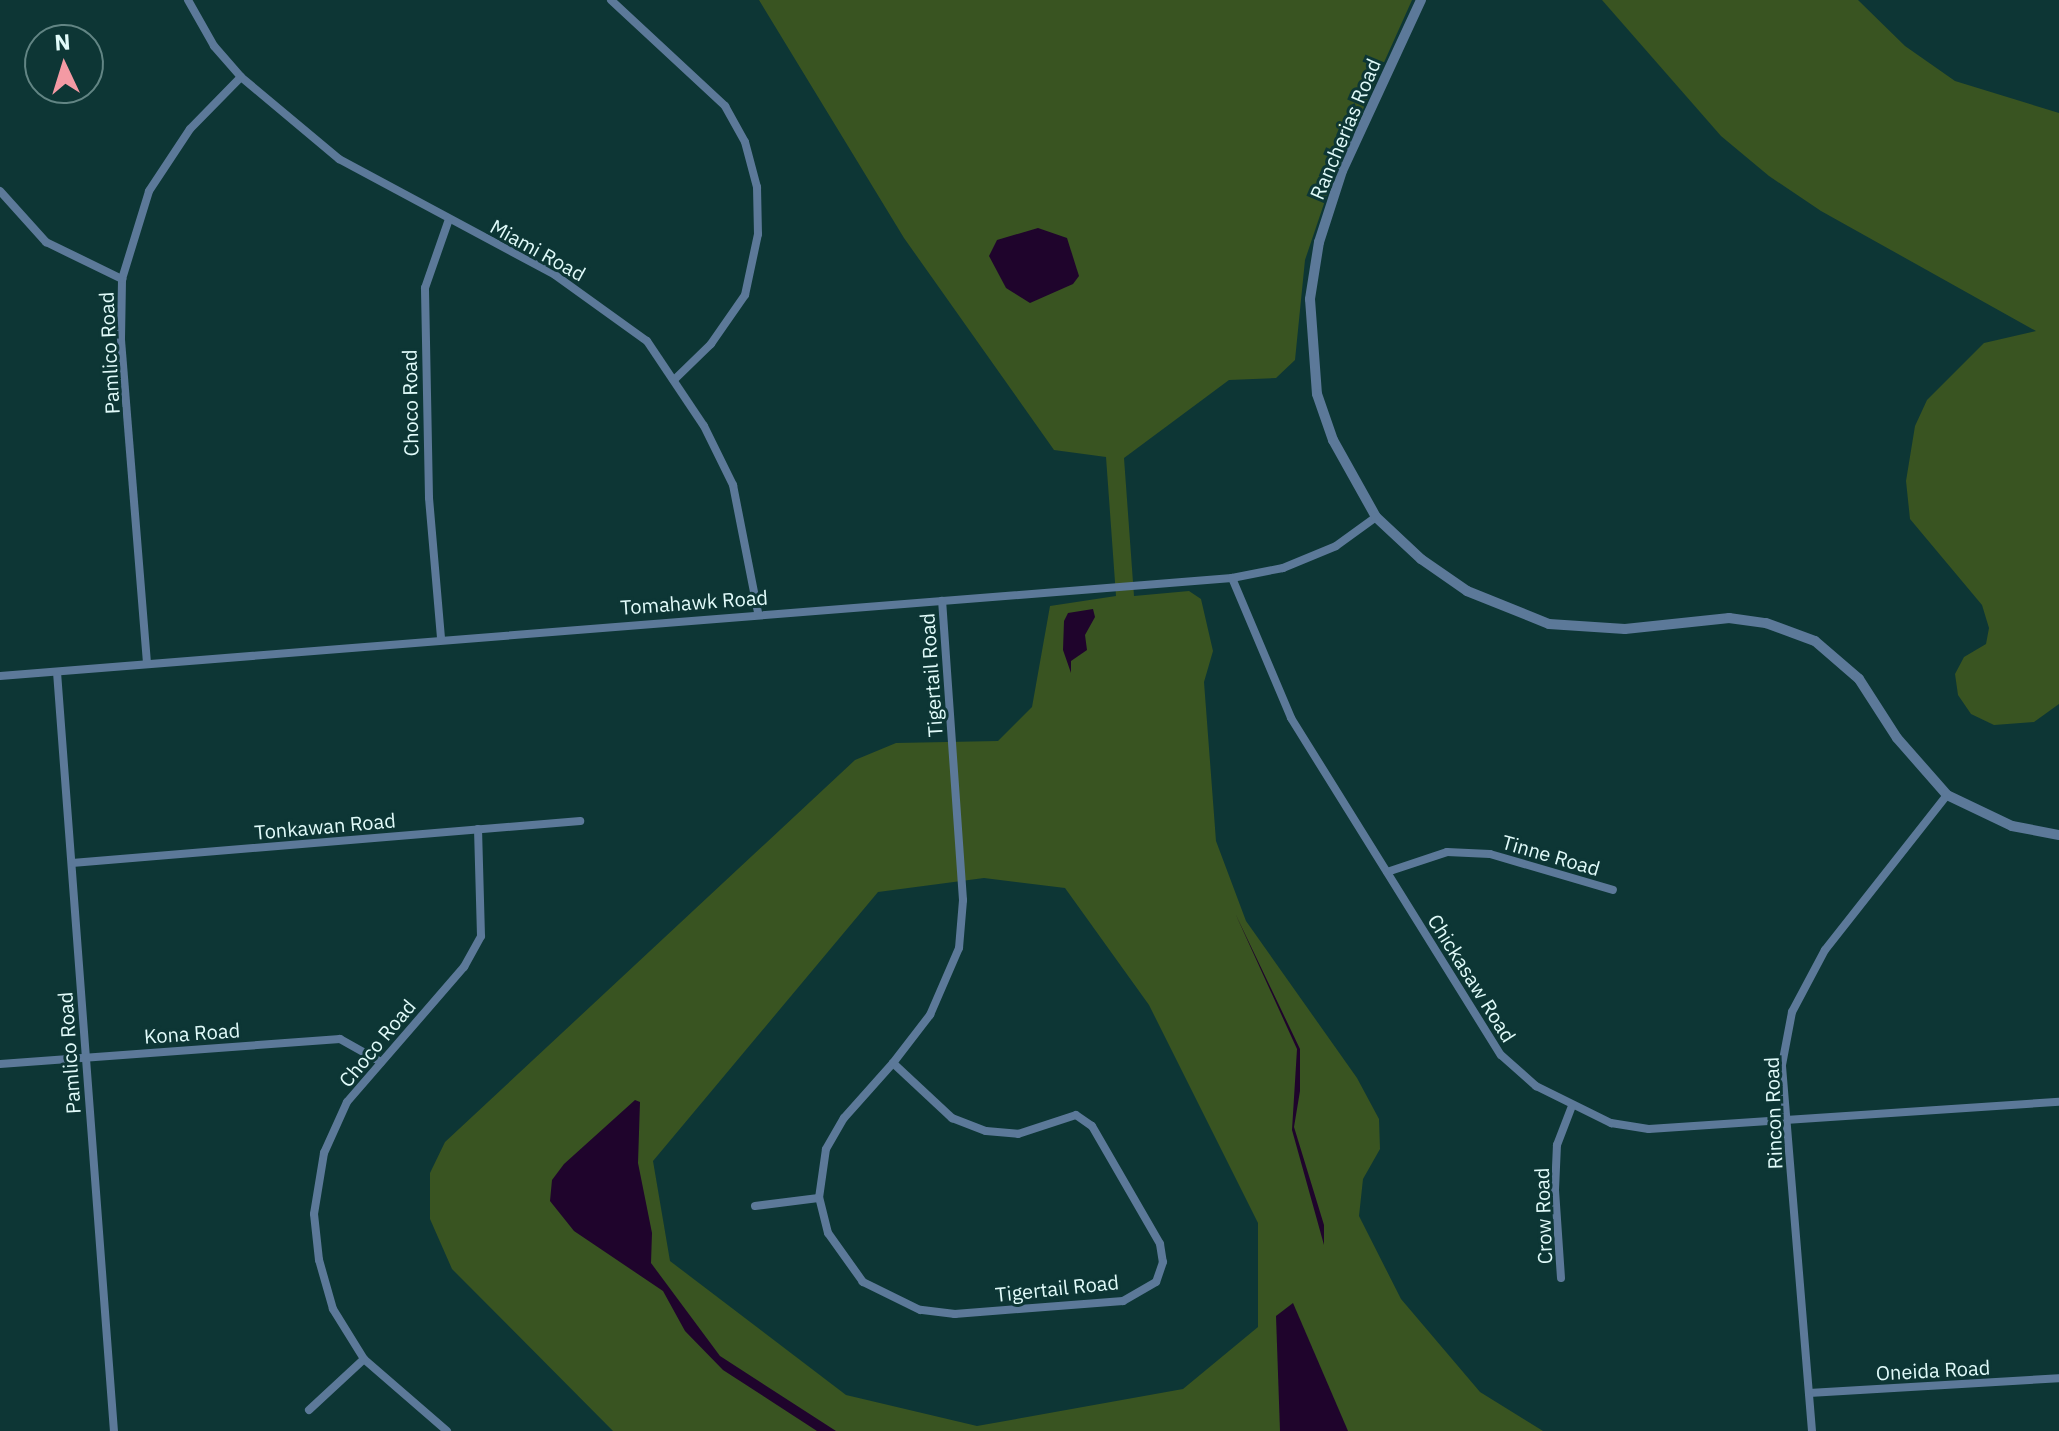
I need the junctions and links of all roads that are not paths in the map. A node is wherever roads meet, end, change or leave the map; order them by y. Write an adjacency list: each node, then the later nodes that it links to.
1 (188, 0): 4 (street, Miami Road)
2 (611, 0): 8 (street)
3 (1421, 0): 9 (street, Rancherias Road)
4 (241, 77): 6 (street, Miami Road); 7 (street, Pamlico Road)
5 (0, 191): 7 (street)
6 (449, 219): 8 (street, Miami Road); 13 (street, Choco Road)
7 (122, 279): 14 (street, Pamlico Road)
8 (674, 380): 12 (street, Miami Road)
9 (1376, 517): 10 (street, Tomahawk Road); 17 (street, Rancherias Road)
10 (1232, 578): 11 (street, Tomahawk Road); 22 (street, Chickasaw Road)
11 (942, 601): 12 (street, Tomahawk Road); 26 (street, Tigertail Road)
12 (758, 613): 13 (street, Tomahawk Road)
13 (441, 638): 14 (street, Tomahawk Road)
14 (147, 663): 15 (street, Tomahawk Road)
15 (57, 672): 16 (street, Tomahawk Road); 21 (street, Pamlico Road)
16 (0, 676)
17 (1947, 795): 20 (street, Rancherias Road); 30 (street, Rincon Road)
18 (580, 821): 19 (street, Tonkawan Road)
19 (478, 829): 21 (street, Tonkawan Road); 25 (street, Choco Road)
20 (2059, 835)
21 (72, 863): 24 (street, Pamlico Road)
22 (1387, 872): 23 (street, Tinne Road); 29 (street, Chickasaw Road)
23 (1613, 890)
24 (85, 1056): 25 (street, Kona Road); 27 (street, Kona Road); 38 (street, Pamlico Road)
25 (381, 1062): 34 (street, Choco Road)
26 (893, 1063): 31 (street, Tigertail Road); 31 (street, Tigertail Road)
27 (0, 1064)
28 (2059, 1102): 30 (street, Chickasaw Road)
29 (1571, 1108): 30 (street, Chickasaw Road); 33 (street, Crow Road)
30 (1787, 1118): 36 (street, Rincon Road)
31 (819, 1198): 32 (street)
32 (755, 1206)
33 (1561, 1278)
34 (364, 1359): 37 (street); 39 (street, Choco Road)
35 (2059, 1378): 36 (street, Oneida Road)
36 (1809, 1393): 40 (street, Rincon Road)
37 (309, 1410)
38 (114, 1431)
39 (447, 1431)
40 (1812, 1431)

